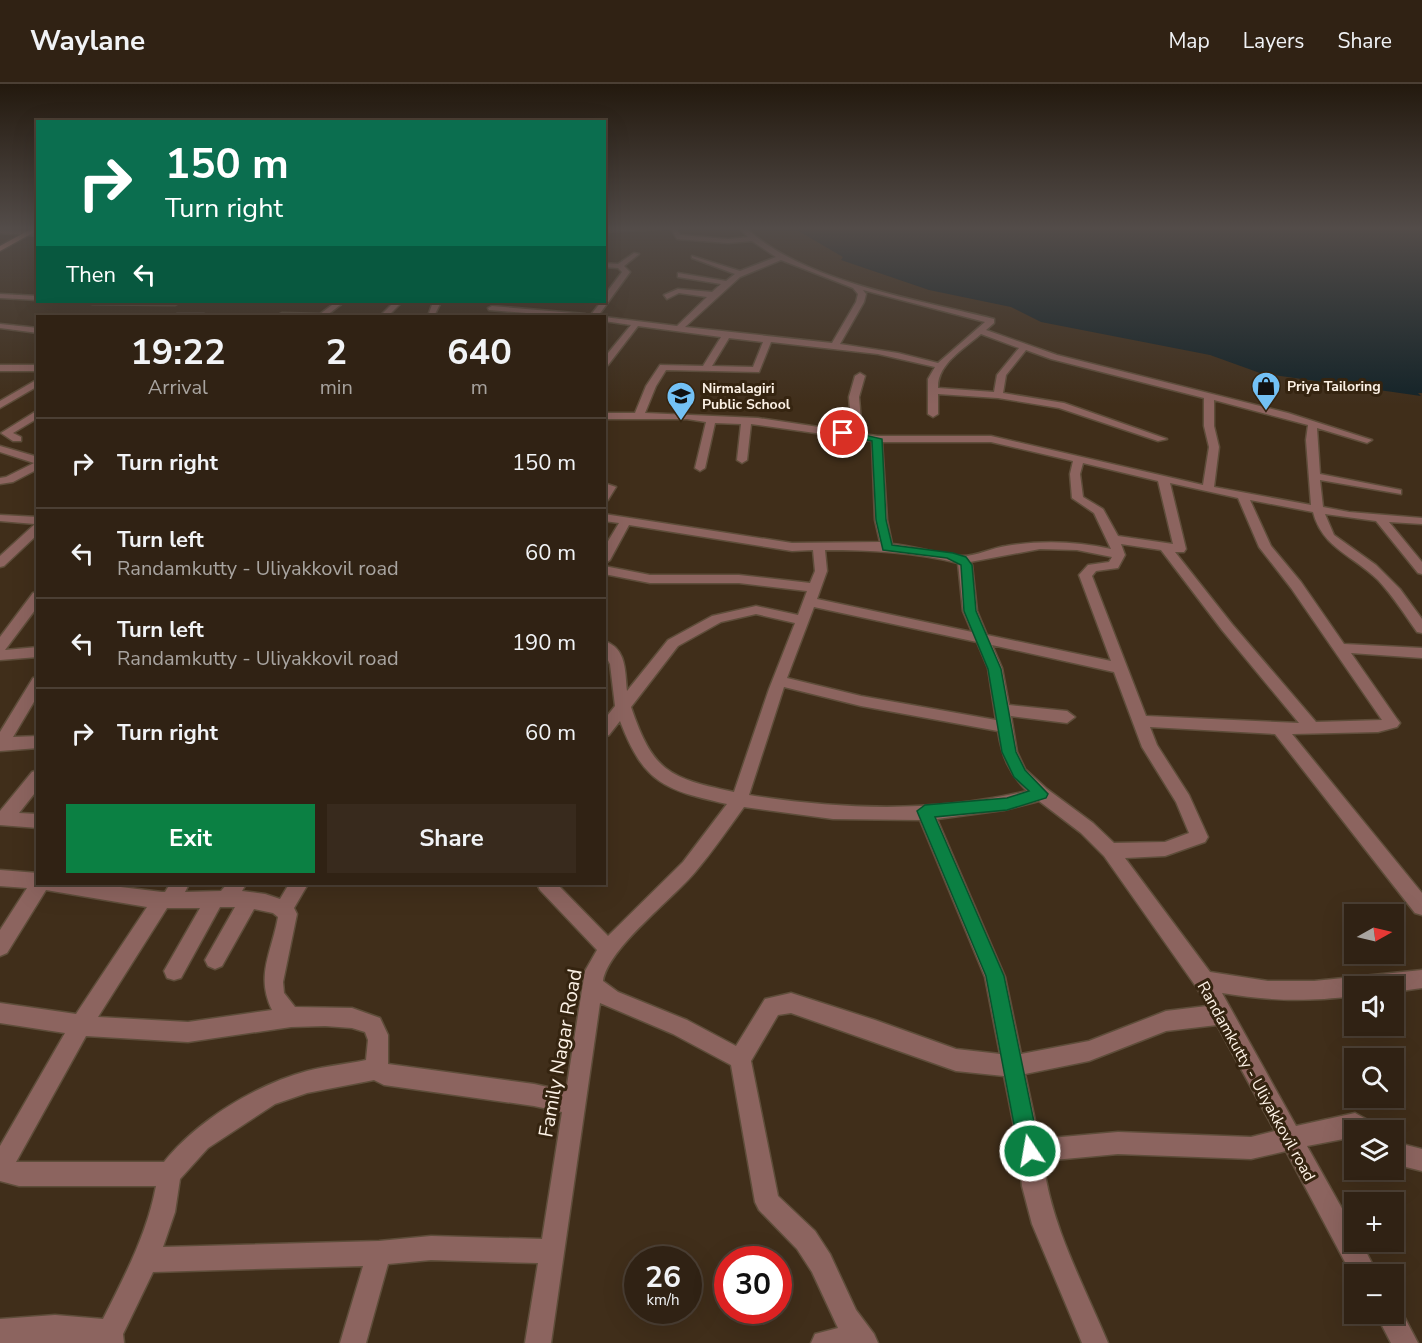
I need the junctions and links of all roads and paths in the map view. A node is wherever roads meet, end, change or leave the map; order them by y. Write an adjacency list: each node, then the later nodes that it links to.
1 (722, 288): 4 (street)
2 (857, 288): 28 (street)
3 (863, 288): 25 (street)
4 (714, 295): 6 (street); 23 (street)
5 (0, 296): 7 (street)
6 (667, 297)
7 (36, 298)
8 (175, 303): 15 (street)
9 (339, 303): 16 (street)
10 (397, 303): 17 (street)
11 (437, 303): 18 (street)
12 (528, 303): 14 (street)
13 (492, 307): 14 (street)
14 (520, 311): 19 (street)
15 (166, 314)
16 (323, 315)
17 (385, 315)
18 (431, 315)
19 (572, 315)
20 (606, 319): 21 (street)
21 (636, 323): 23 (street); 30 (street)
22 (0, 326): 24 (street)
23 (679, 328): 26 (street)
24 (36, 331)
25 (980, 331): 29 (street); 31 (street)
26 (727, 334): 27 (street); 34 (street)
27 (768, 340): 28 (street); 34 (street)
28 (835, 345): 31 (street)
29 (1024, 346): 38 (street); 39 (street)
30 (606, 362)
31 (940, 366): 37 (street)
32 (0, 368): 33 (street)
33 (36, 368)
34 (706, 368): 45 (street)
35 (860, 376): 49 (street)
36 (36, 383): 40 (street)
37 (933, 391): 38 (street); 43 (street)
38 (998, 395): 52 (street)
39 (1209, 396): 48 (street); 63 (street)
40 (2, 404): 41 (street)
41 (36, 411)
42 (36, 412): 50 (street)
43 (933, 414)
44 (606, 416): 45 (street)
45 (639, 416): 46 (street)
46 (711, 420): 47 (street); 59 (street)
47 (746, 421): 49 (street); 55 (street)
48 (1313, 424): 53 (street); 60 (street)
49 (858, 435): 51 (street)
50 (17, 439)
51 (877, 439): 56 (street); 76 (street)
52 (1162, 439)
53 (1366, 440)
54 (0, 449): 57 (street)
55 (742, 460)
56 (1079, 460): 61 (street); 74 (street)
57 (36, 462)
58 (36, 464): 62 (street)
59 (700, 468)
60 (1315, 476): 64 (street); 66 (street)
61 (1162, 478): 63 (street); 78 (street)
62 (0, 481)
63 (1208, 489): 65 (street)
64 (1397, 492)
65 (1242, 494): 66 (street); 94 (street)
66 (1317, 508): 69 (street); 90 (street)
67 (606, 517): 72 (street)
68 (0, 518): 70 (street)
69 (1380, 518): 71 (street); 84 (street)
70 (36, 521)
71 (1422, 521)
72 (625, 522): 77 (street); 81 (street)
73 (36, 529): 79 (street)
74 (1114, 539): 78 (street); 80 (street)
75 (0, 546): 79 (street)
76 (887, 547): 77 (street); 82 (street)
77 (819, 548): 87 (street, Family Nagar Road)
78 (1166, 548): 106 (street)
79 (15, 550): 83 (street)
80 (1119, 555): 82 (street); 98 (street)
81 (606, 556)
82 (962, 560): 91 (street, Randamkutty - Uliyakkovil road)
83 (0, 563)
84 (1422, 570)
85 (606, 571): 87 (street)
86 (36, 599): 89 (street)
87 (810, 603): 91 (street); 99 (street, Family Nagar Road); 101 (street)
88 (36, 617): 89 (street)
89 (21, 619): 92 (street)
90 (1422, 629)
91 (981, 637): 98 (street); 103 (street, Randamkutty - Uliyakkovil road)
92 (0, 647)
93 (606, 648): 101 (street)
94 (1338, 648): 96 (street); 106 (street)
95 (36, 652): 97 (street)
96 (1422, 653)
97 (0, 655)
98 (1119, 668): 104 (street)
99 (779, 681): 103 (street); 112 (street, Family Nagar Road)
100 (36, 685): 109 (street)
101 (616, 698): 105 (street); 112 (street)
102 (1067, 717): 103 (street)
103 (1004, 719): 111 (street, Randamkutty - Uliyakkovil road)
104 (1142, 721): 107 (street); 116 (street)
105 (606, 726)
106 (1312, 728): 107 (street)
107 (1279, 729): 128 (street)
108 (36, 742): 109 (street)
109 (0, 744)
110 (36, 778): 114 (street)
111 (1041, 794): 113 (street); 116 (street, Randamkutty - Uliyakkovil road)
112 (740, 801): 113 (street); 131 (street, Family Nagar Road)
113 (925, 811): 142 (street)
114 (2, 819): 115 (street)
115 (36, 821)
116 (1110, 851): 135 (street, Randamkutty - Uliyakkovil road)
117 (0, 878): 118 (street)
118 (36, 882)
119 (37, 885): 130 (street)
120 (65, 885): 124 (street)
121 (179, 885): 126 (street)
122 (298, 885): 129 (street)
123 (547, 885): 131 (street)
124 (107, 888): 126 (street)
125 (226, 893): 126 (street); 127 (street); 133 (street)
126 (165, 900): 140 (street)
127 (248, 902): 129 (street); 132 (street)
128 (1422, 907)
129 (284, 908): 139 (street)
130 (0, 947)
131 (608, 948): 136 (street, Family Nagar Road)
132 (215, 960)
133 (174, 971)
134 (1422, 979): 135 (street)
135 (1204, 981): 138 (street, Randamkutty - Uliyakkovil road)
136 (593, 985): 141 (street); 144 (street, Family Nagar Road)
137 (0, 1013): 140 (street)
138 (1224, 1014): 142 (street); 146 (street, Randamkutty - Uliyakkovil road)
139 (291, 1017): 140 (street); 143 (street)
140 (80, 1026): 150 (street)
141 (740, 1059): 142 (street); 159 (street)
142 (1013, 1066): 147 (street)
143 (377, 1069): 144 (street); 151 (street)
144 (574, 1104): 152 (street, Family Nagar Road)
145 (1344, 1126): 146 (street)
146 (1289, 1139): 147 (street); 155 (street, Randamkutty - Uliyakkovil road)
147 (1030, 1151): 163 (street)
148 (1404, 1156): 149 (street)
149 (1422, 1161)
150 (0, 1169): 151 (street)
151 (169, 1174): 154 (street)
152 (551, 1251): 153 (street); 161 (street, Family Nagar Road)
153 (379, 1253): 154 (street); 160 (street)
154 (146, 1260): 158 (street)
155 (1360, 1264)
156 (1395, 1324): 164 (street)
157 (0, 1332): 158 (street)
158 (111, 1338)
159 (863, 1341): 162 (street)
160 (352, 1343)
161 (538, 1343)
162 (824, 1343)
163 (1095, 1343)
164 (1406, 1343)

